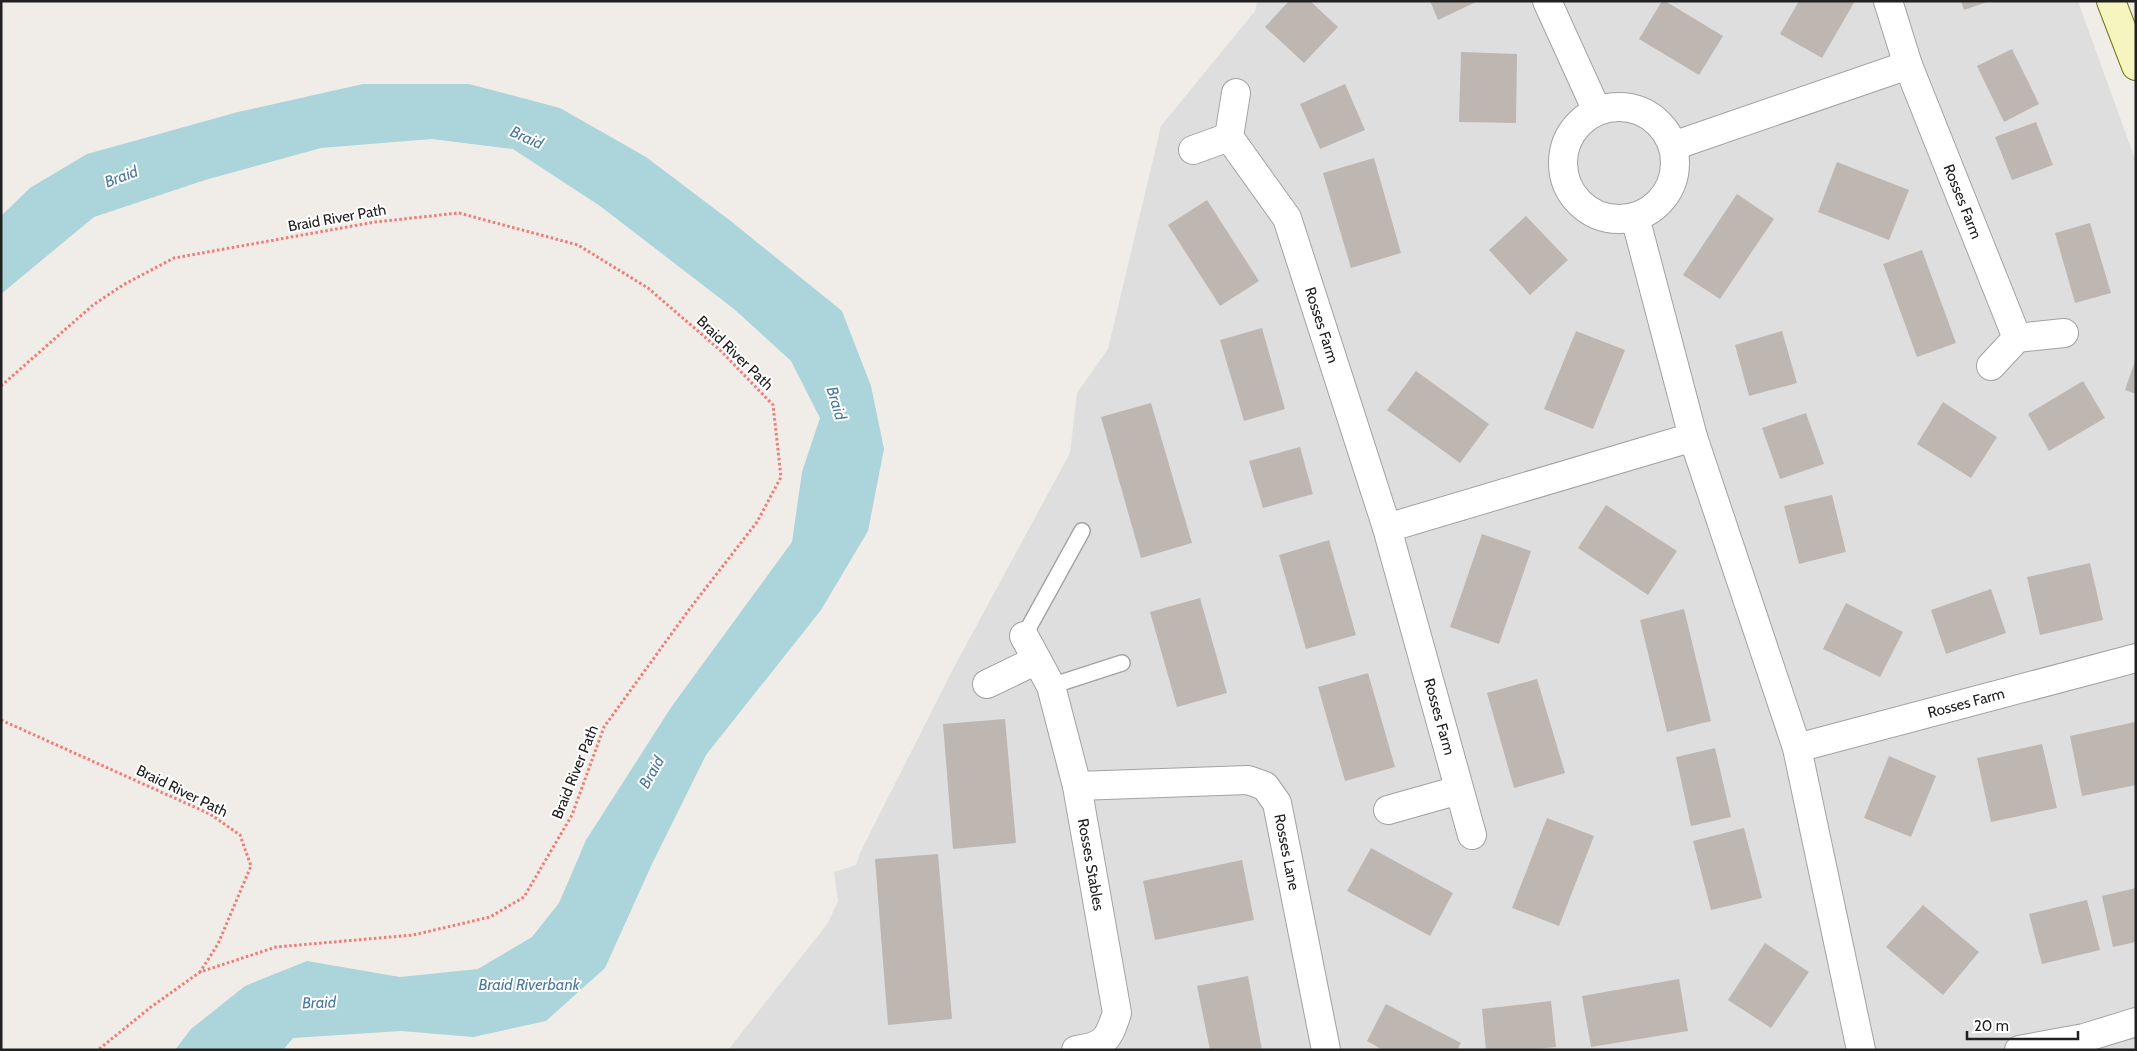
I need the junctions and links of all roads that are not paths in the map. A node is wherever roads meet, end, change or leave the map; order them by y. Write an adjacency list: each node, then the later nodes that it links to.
1 (1547, 1): 7 (street)
2 (1888, 1): 4 (street, Rosses Farm)
3 (2111, 1): 5 (street)
4 (1908, 64): 9 (street); 13 (street, Rosses Farm)
5 (2136, 66)
6 (1236, 93): 8 (street)
7 (1597, 110): 9 (street); 11 (street)
8 (1229, 137): 10 (street); 16 (street, Rosses Farm)
9 (1673, 146): 11 (street)
10 (1193, 150)
11 (1635, 217): 15 (street)
12 (2064, 332): 13 (street)
13 (2017, 338): 14 (street)
14 (1991, 366)
15 (1693, 437): 16 (street); 24 (street)
16 (1387, 528): 26 (street, Rosses Farm)
17 (1082, 531): 18 (lane)
18 (1024, 636): 20 (street, Rosses Stables)
19 (2136, 658): 24 (street, Rosses Farm)
20 (1037, 660): 22 (street); 23 (street, Rosses Stables)
21 (1122, 663): 23 (lane)
22 (987, 684)
23 (1051, 686): 25 (street, Rosses Stables)
24 (1798, 748): 33 (street)
25 (1077, 786): 31 (street, Rosses Stables); 32 (street, Rosses Lane)
26 (1459, 790): 27 (street); 28 (street, Rosses Farm)
27 (1388, 810)
28 (1472, 835)
29 (2136, 1022): 30 (street)
30 (2085, 1044): 34 (street)
31 (1076, 1050)
32 (1326, 1050)
33 (1861, 1050)
34 (2019, 1050)

